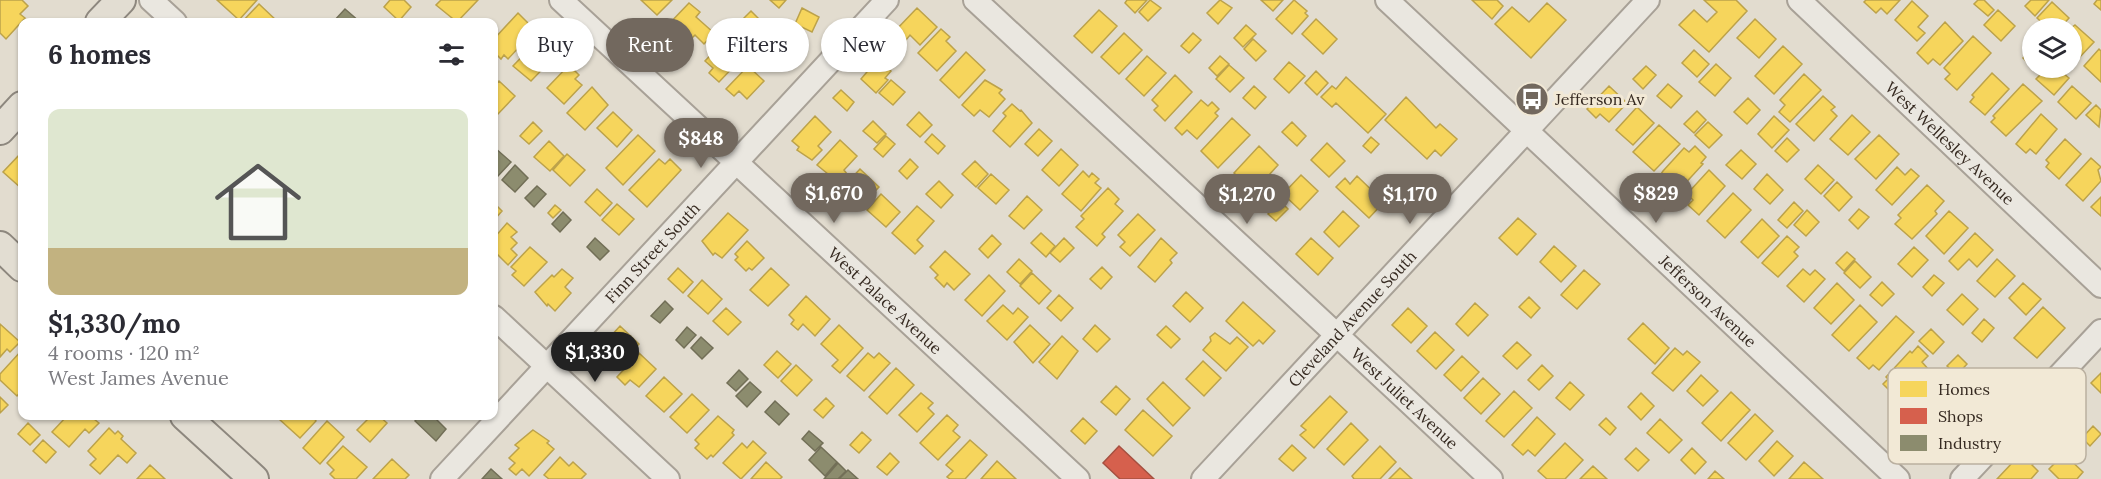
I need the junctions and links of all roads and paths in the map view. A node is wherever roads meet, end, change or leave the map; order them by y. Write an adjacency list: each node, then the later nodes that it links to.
1 (121, 0): 9 (main road)
2 (151, 0): 10 (street)
3 (561, 0): 14 (street, West Palace Avenue)
4 (887, 0): 14 (street, Finn Street South)
5 (975, 0): 20 (street, West Juliet Avenue)
6 (1387, 0): 13 (street, Jefferson Avenue)
7 (1648, 0): 13 (street, Cleveland Avenue South)
8 (1799, 0): 17 (street, West Wellesley Avenue)
9 (104, 18)
10 (171, 18)
11 (18, 110): 12 (main road)
12 (0, 130)
13 (1527, 131): 20 (street, Cleveland Avenue South); 33 (street, Jefferson Avenue)
14 (736, 161): 21 (street, Finn Street South); 30 (street, West Palace Avenue)
15 (0, 246): 16 (main road)
16 (18, 263)
17 (2101, 286)
18 (498, 322): 21 (street)
19 (2101, 331): 22 (street)
20 (1337, 333): 31 (street, Cleveland Avenue South); 32 (street, West Juliet Avenue)
21 (546, 366): 23 (street, Finn Street South); 29 (street)
22 (2066, 368)
23 (498, 418)
24 (189, 420): 27 (main road)
25 (496, 420): 28 (street, Finn Street South)
26 (1976, 464): 34 (street)
27 (254, 479)
28 (442, 479)
29 (668, 479)
30 (1078, 479)
31 (1203, 479)
32 (1491, 479)
33 (1898, 479)
34 (1962, 479)

